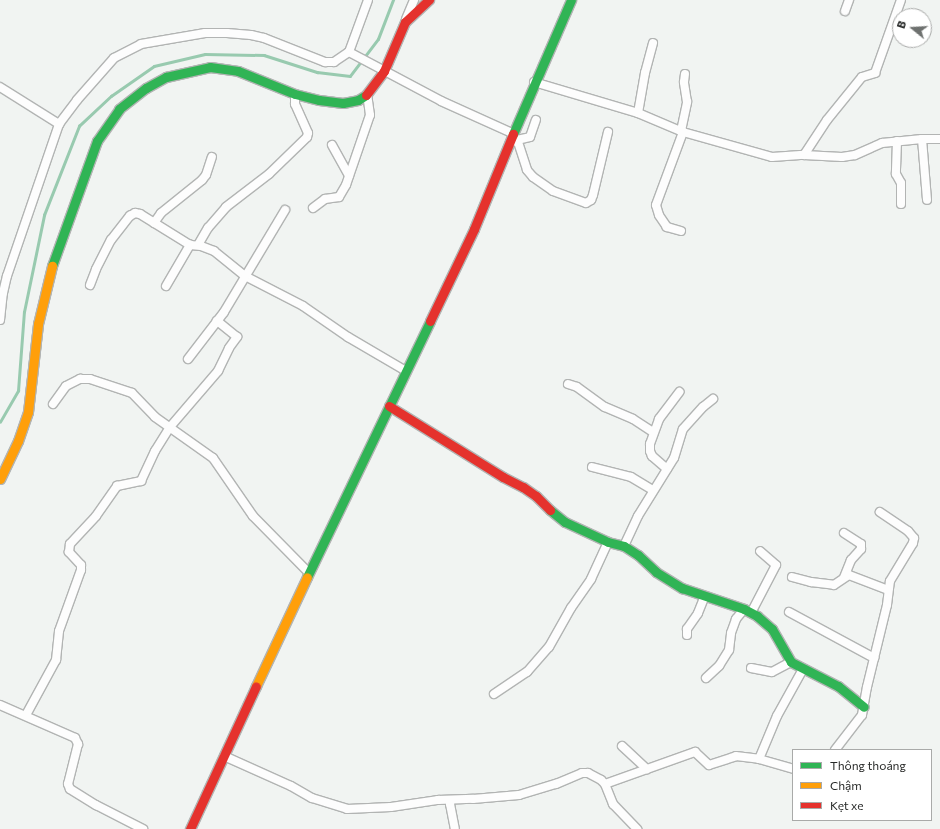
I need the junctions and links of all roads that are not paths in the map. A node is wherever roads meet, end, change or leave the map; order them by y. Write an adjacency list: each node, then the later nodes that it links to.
1 (368, 0): 10 (street)
2 (414, 0): 8 (street)
3 (429, 0): 8 (street)
4 (571, 0): 13 (street)
5 (849, 0): 7 (street)
6 (902, 0): 27 (street)
7 (845, 11)
8 (405, 22): 11 (street)
9 (653, 43): 17 (street)
10 (351, 53): 11 (street); 19 (street)
11 (382, 70): 16 (street); 22 (street)
12 (685, 74): 20 (street)
13 (534, 82): 17 (street); 22 (street)
14 (0, 87): 19 (street)
15 (295, 94): 16 (street); 36 (street); 53 (street)
16 (367, 94): 29 (street)
17 (638, 113): 20 (street)
18 (536, 120): 22 (street)
19 (59, 124): 40 (street)
20 (682, 131): 27 (street); 35 (street)
21 (608, 132): 22 (street)
22 (514, 139): 43 (street)
23 (922, 139): 24 (street); 25 (street); 30 (street)
24 (940, 139)
25 (897, 141): 27 (street); 31 (street)
26 (332, 145): 29 (street)
27 (804, 155)
28 (212, 157): 34 (street)
29 (349, 176): 32 (street)
30 (927, 200)
31 (901, 204)
32 (313, 208)
33 (285, 210): 37 (street)
34 (154, 223): 36 (street); 38 (street)
35 (680, 231)
36 (194, 245): 37 (street); 39 (street)
37 (244, 276): 41 (street); 43 (street)
38 (90, 285)
39 (166, 286)
40 (0, 320)
41 (217, 321): 42 (street); 49 (street)
42 (188, 359)
43 (406, 371): 48 (street)
44 (568, 384): 50 (street)
45 (679, 392): 50 (street)
46 (713, 399): 52 (street)
47 (53, 404): 49 (street)
48 (389, 406): 57 (street); 60 (street)
49 (170, 427): 60 (street); 76 (street)
50 (653, 432): 52 (street)
51 (592, 467): 54 (street)
52 (667, 469): 54 (street)
53 (0, 479)
54 (653, 490): 58 (street)
55 (880, 512): 63 (street)
56 (844, 533): 62 (street)
57 (608, 542): 58 (street); 73 (street)
58 (624, 546): 64 (street)
59 (760, 551): 65 (street)
60 (309, 573): 79 (street)
61 (792, 577): 62 (street)
62 (844, 577): 63 (street)
63 (888, 590): 68 (street)
64 (705, 596): 65 (street); 67 (street)
65 (747, 611): 69 (street); 72 (street)
66 (789, 612): 68 (street)
67 (687, 635)
68 (874, 658): 75 (street)
69 (791, 662): 70 (street); 71 (street)
70 (751, 668)
71 (803, 669): 75 (street); 80 (street)
72 (706, 678)
73 (494, 694)
74 (0, 705): 76 (street)
75 (864, 708): 78 (street)
76 (26, 716): 85 (street)
77 (622, 746): 81 (street)
78 (836, 749)
79 (224, 756): 84 (street); 86 (street)
80 (759, 759): 81 (street); 82 (street)
81 (647, 769): 83 (street)
82 (792, 769)
83 (605, 784): 84 (street); 88 (street)
84 (451, 800): 87 (street)
85 (143, 829)
86 (190, 829)
87 (455, 829)
88 (637, 829)

